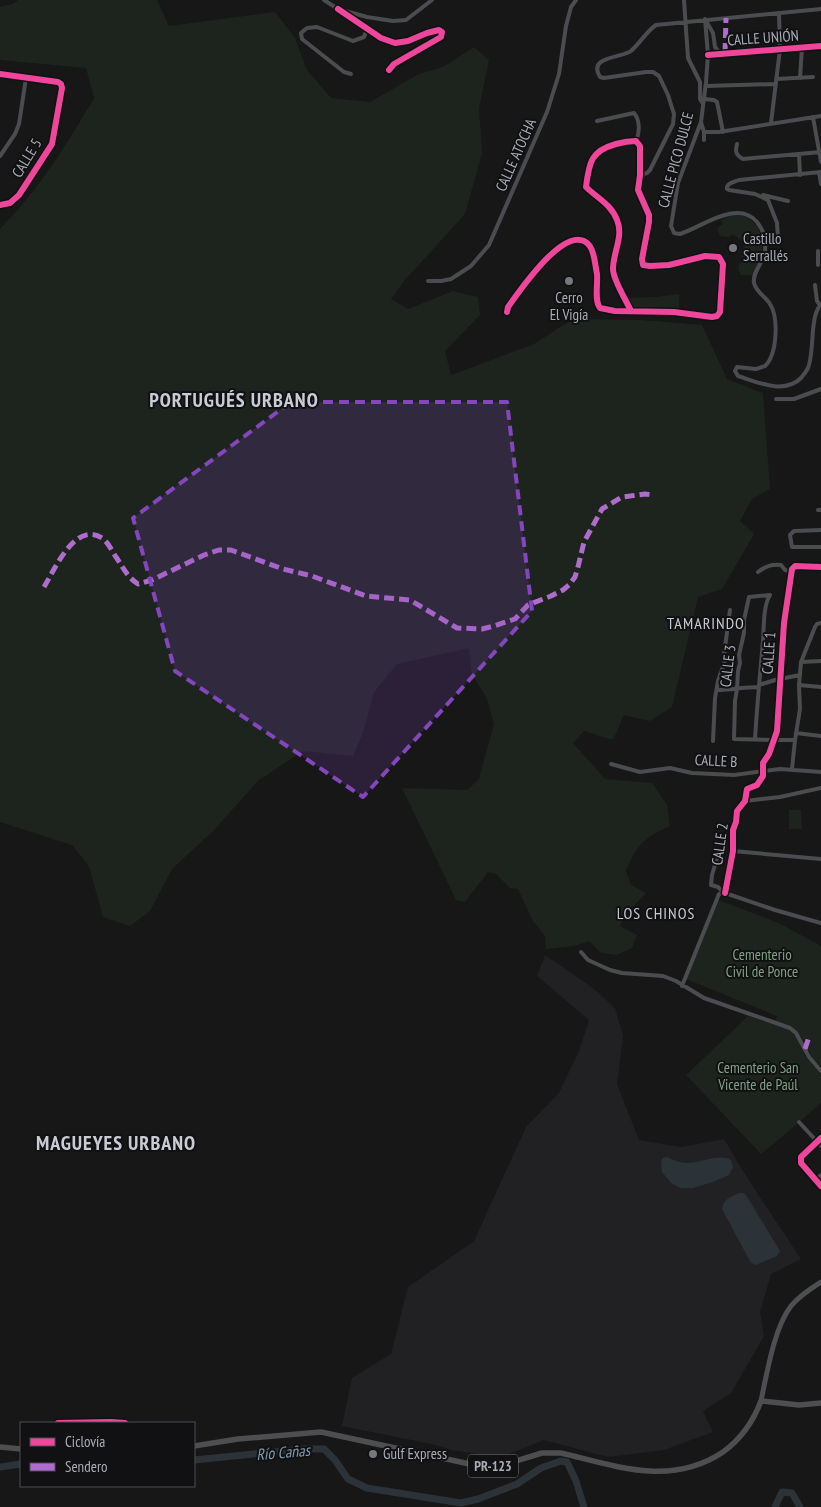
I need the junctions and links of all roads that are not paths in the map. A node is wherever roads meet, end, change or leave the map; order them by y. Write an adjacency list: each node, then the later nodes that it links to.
1 (324, 0): 5 (street)
2 (432, 0): 5 (street)
3 (576, 0): 50 (street, CALLE ATOCHA)
4 (684, 0): 9 (street)
5 (338, 9): 10 (street)
6 (821, 9): 7 (street)
7 (779, 13): 8 (street); 13 (street)
8 (705, 20): 9 (street); 14 (street, CALLE UNIÓN); 15 (street, CALLE PICO DULCE)
9 (686, 21): 24 (street); 41 (street)
10 (367, 29): 16 (street); 18 (street)
11 (821, 46): 12 (street, CALLE UNIÓN)
12 (802, 47): 13 (street, CALLE UNIÓN); 20 (street)
13 (780, 49): 14 (street, CALLE UNIÓN); 22 (street)
14 (720, 54): 15 (street, CALLE UNIÓN)
15 (708, 55): 23 (street, CALLE PICO DULCE)
16 (388, 70)
17 (0, 74): 19 (street)
18 (350, 74)
19 (26, 78): 38 (street); 46 (street, CALLE 5)
20 (800, 78): 21 (street); 22 (street)
21 (813, 78)
22 (776, 81): 23 (street); 29 (street)
23 (706, 86): 24 (street, CALLE PICO DULCE)
24 (704, 101): 28 (street, CALLE PICO DULCE); 32 (street)
25 (821, 116): 26 (street)
26 (813, 117): 29 (street); 36 (street)
27 (597, 121): 34 (street)
28 (701, 122): 31 (street); 52 (street, CALLE PICO DULCE)
29 (771, 124): 32 (street)
30 (710, 126): 31 (street)
31 (706, 132): 32 (street); 33 (street)
32 (723, 132)
33 (704, 140)
34 (636, 141): 41 (street); 53 (street)
35 (737, 144): 37 (street)
36 (820, 152): 37 (street); 39 (street)
37 (799, 154): 42 (street)
38 (0, 156)
39 (821, 162)
40 (820, 172): 42 (street); 43 (street)
41 (640, 175): 53 (street)
42 (800, 175): 44 (street)
43 (821, 184)
44 (758, 195): 45 (street); 47 (street)
45 (788, 201)
46 (0, 205)
47 (778, 238)
48 (818, 251): 49 (street)
49 (818, 265)
50 (428, 281)
51 (815, 285): 52 (street)
52 (820, 305)
53 (630, 311): 54 (street)
54 (507, 312)
55 (821, 389): 56 (street)
56 (776, 399)
57 (821, 530): 58 (street)
58 (821, 547)
59 (821, 567): 60 (street)
60 (793, 570): 61 (street); 67 (street, CALLE 1)
61 (758, 572)
62 (730, 610): 72 (street)
63 (821, 623): 65 (street)
64 (821, 660): 65 (street)
65 (801, 662): 66 (street)
66 (800, 675): 67 (street); 69 (street)
67 (780, 679): 68 (street); 76 (street, CALLE 1)
68 (759, 686): 71 (street); 71 (street, CALLE 3); 75 (street)
69 (799, 686): 70 (street); 73 (street)
70 (821, 687)
71 (737, 689): 72 (street); 75 (street, CALLE 3)
72 (717, 690): 78 (street)
73 (796, 732): 74 (street); 77 (street)
74 (821, 736)
75 (755, 739): 76 (street)
76 (774, 740): 77 (street); 80 (street, CALLE 1)
77 (795, 740): 81 (street)
78 (713, 741)
79 (611, 764): 80 (street, CALLE B)
80 (763, 770): 81 (street, CALLE B); 84 (street, CALLE 2)
81 (792, 770): 82 (street, CALLE B)
82 (821, 772)
83 (821, 787): 84 (street)
84 (745, 801): 85 (street, CALLE 2)
85 (732, 851): 87 (street); 88 (street, CALLE 2)
86 (718, 855): 88 (street)
87 (821, 859)
88 (724, 892): 89 (street); 91 (street)
89 (821, 924)
90 (581, 952): 91 (street)
91 (682, 986): 92 (street)
92 (821, 1072)
93 (799, 1122): 95 (street)
94 (821, 1138): 95 (street)
95 (817, 1142): 96 (street); 98 (street)
96 (821, 1146)
97 (821, 1175): 98 (street)
98 (815, 1180): 99 (street)
99 (821, 1186)
100 (821, 1282): 101 (main road, PR-123)
101 (761, 1401): 102 (highway); 103 (highway, PR-123)
102 (821, 1403)
103 (195, 1446)
104 (0, 1447): 105 (highway)
105 (20, 1449)

